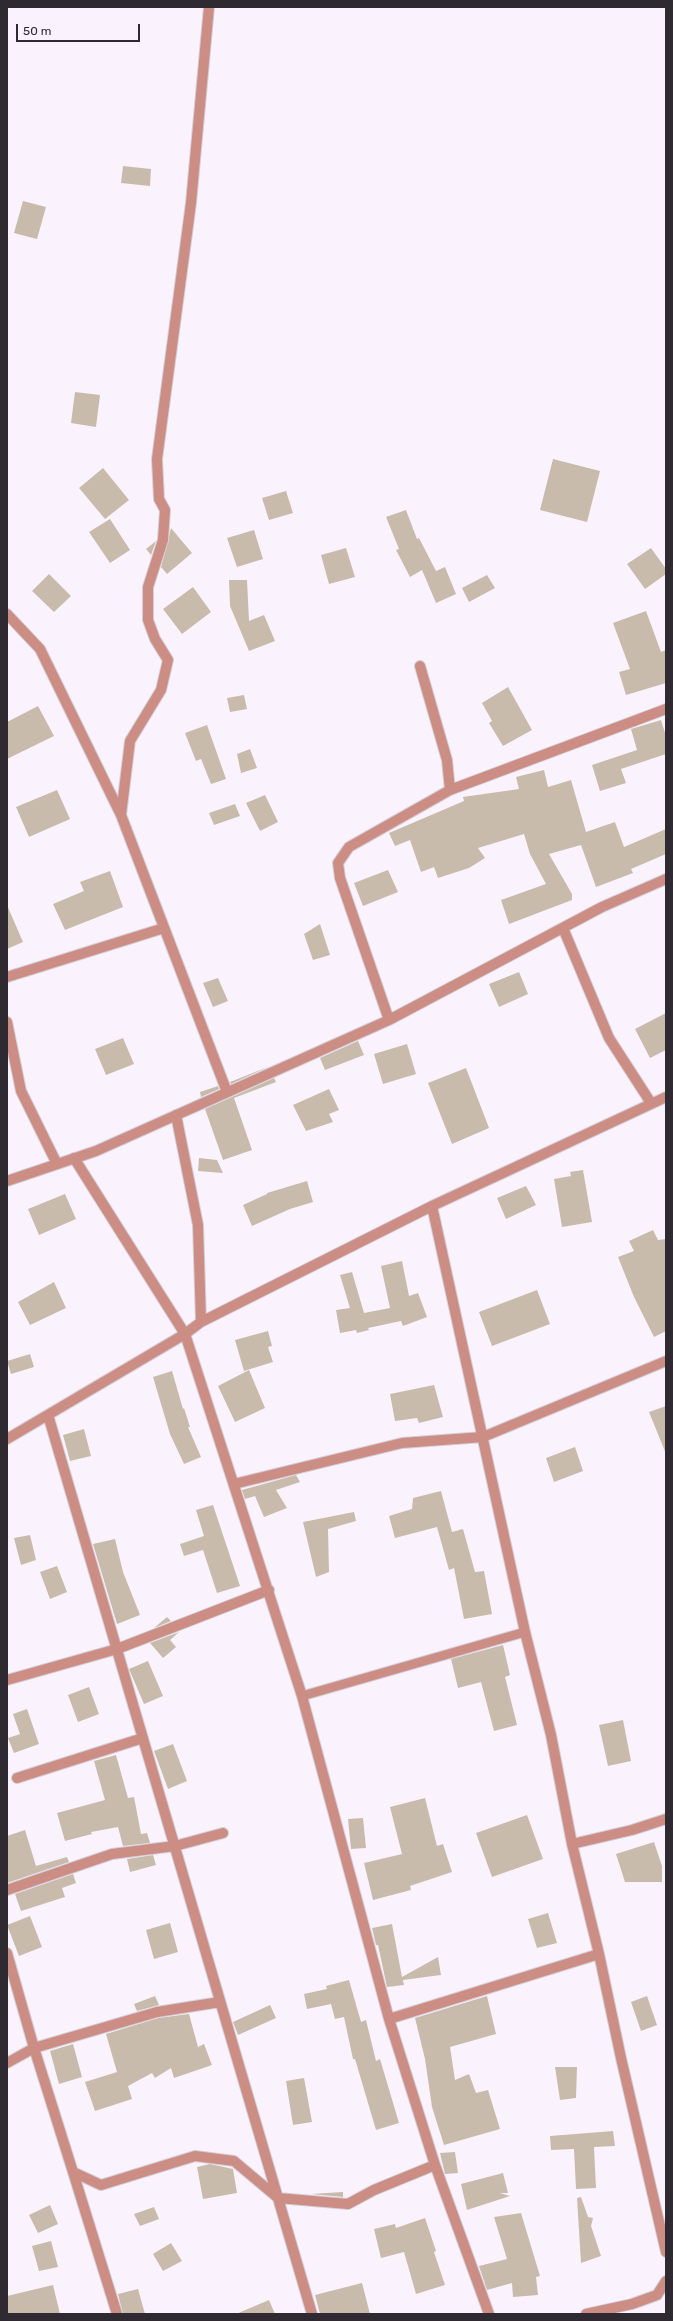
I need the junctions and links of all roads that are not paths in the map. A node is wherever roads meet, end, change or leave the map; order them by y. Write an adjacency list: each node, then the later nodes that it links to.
1 (209, 7): 6 (street)
2 (7, 614): 6 (street)
3 (420, 666): 5 (street)
4 (666, 709): 5 (street)
5 (450, 790): 11 (street)
6 (121, 815): 8 (street)
7 (666, 879): 9 (street)
8 (164, 928): 10 (street); 13 (street)
9 (563, 928): 11 (street); 15 (street)
10 (7, 977)
11 (389, 1020): 13 (street)
12 (7, 1022): 18 (street)
13 (227, 1092): 16 (street)
14 (666, 1097): 15 (street)
15 (651, 1103): 20 (street)
16 (176, 1115): 17 (street); 21 (street)
17 (74, 1158): 18 (street); 22 (street)
18 (57, 1164): 19 (street)
19 (7, 1181)
20 (432, 1206): 21 (street); 25 (street)
21 (201, 1322): 22 (street)
22 (185, 1334): 24 (street); 27 (street)
23 (666, 1362): 25 (street)
24 (48, 1415): 26 (street); 30 (street)
25 (483, 1437): 27 (street); 29 (street)
26 (7, 1439)
27 (234, 1484): 28 (street)
28 (269, 1590): 30 (street); 32 (street)
29 (526, 1632): 32 (lane); 37 (street)
30 (117, 1649): 31 (street); 33 (street)
31 (7, 1680)
32 (302, 1696): 43 (street)
33 (143, 1738): 34 (street); 38 (street)
34 (17, 1778)
35 (666, 1819): 37 (street)
36 (223, 1833): 38 (street)
37 (572, 1844): 41 (street)
38 (175, 1846): 39 (street); 42 (street)
39 (7, 1890)
40 (7, 1953): 44 (street)
41 (599, 1954): 43 (street); 49 (street)
42 (220, 2002): 44 (street); 48 (street)
43 (389, 2019): 46 (street)
44 (34, 2048): 45 (street); 47 (street)
45 (7, 2063)
46 (435, 2165): 48 (street); 53 (street)
47 (73, 2172): 48 (street); 51 (street)
48 (278, 2198): 52 (street)
49 (666, 2252)
50 (666, 2281): 54 (street)
51 (117, 2314)
52 (312, 2314)
53 (489, 2314)
54 (586, 2314)

